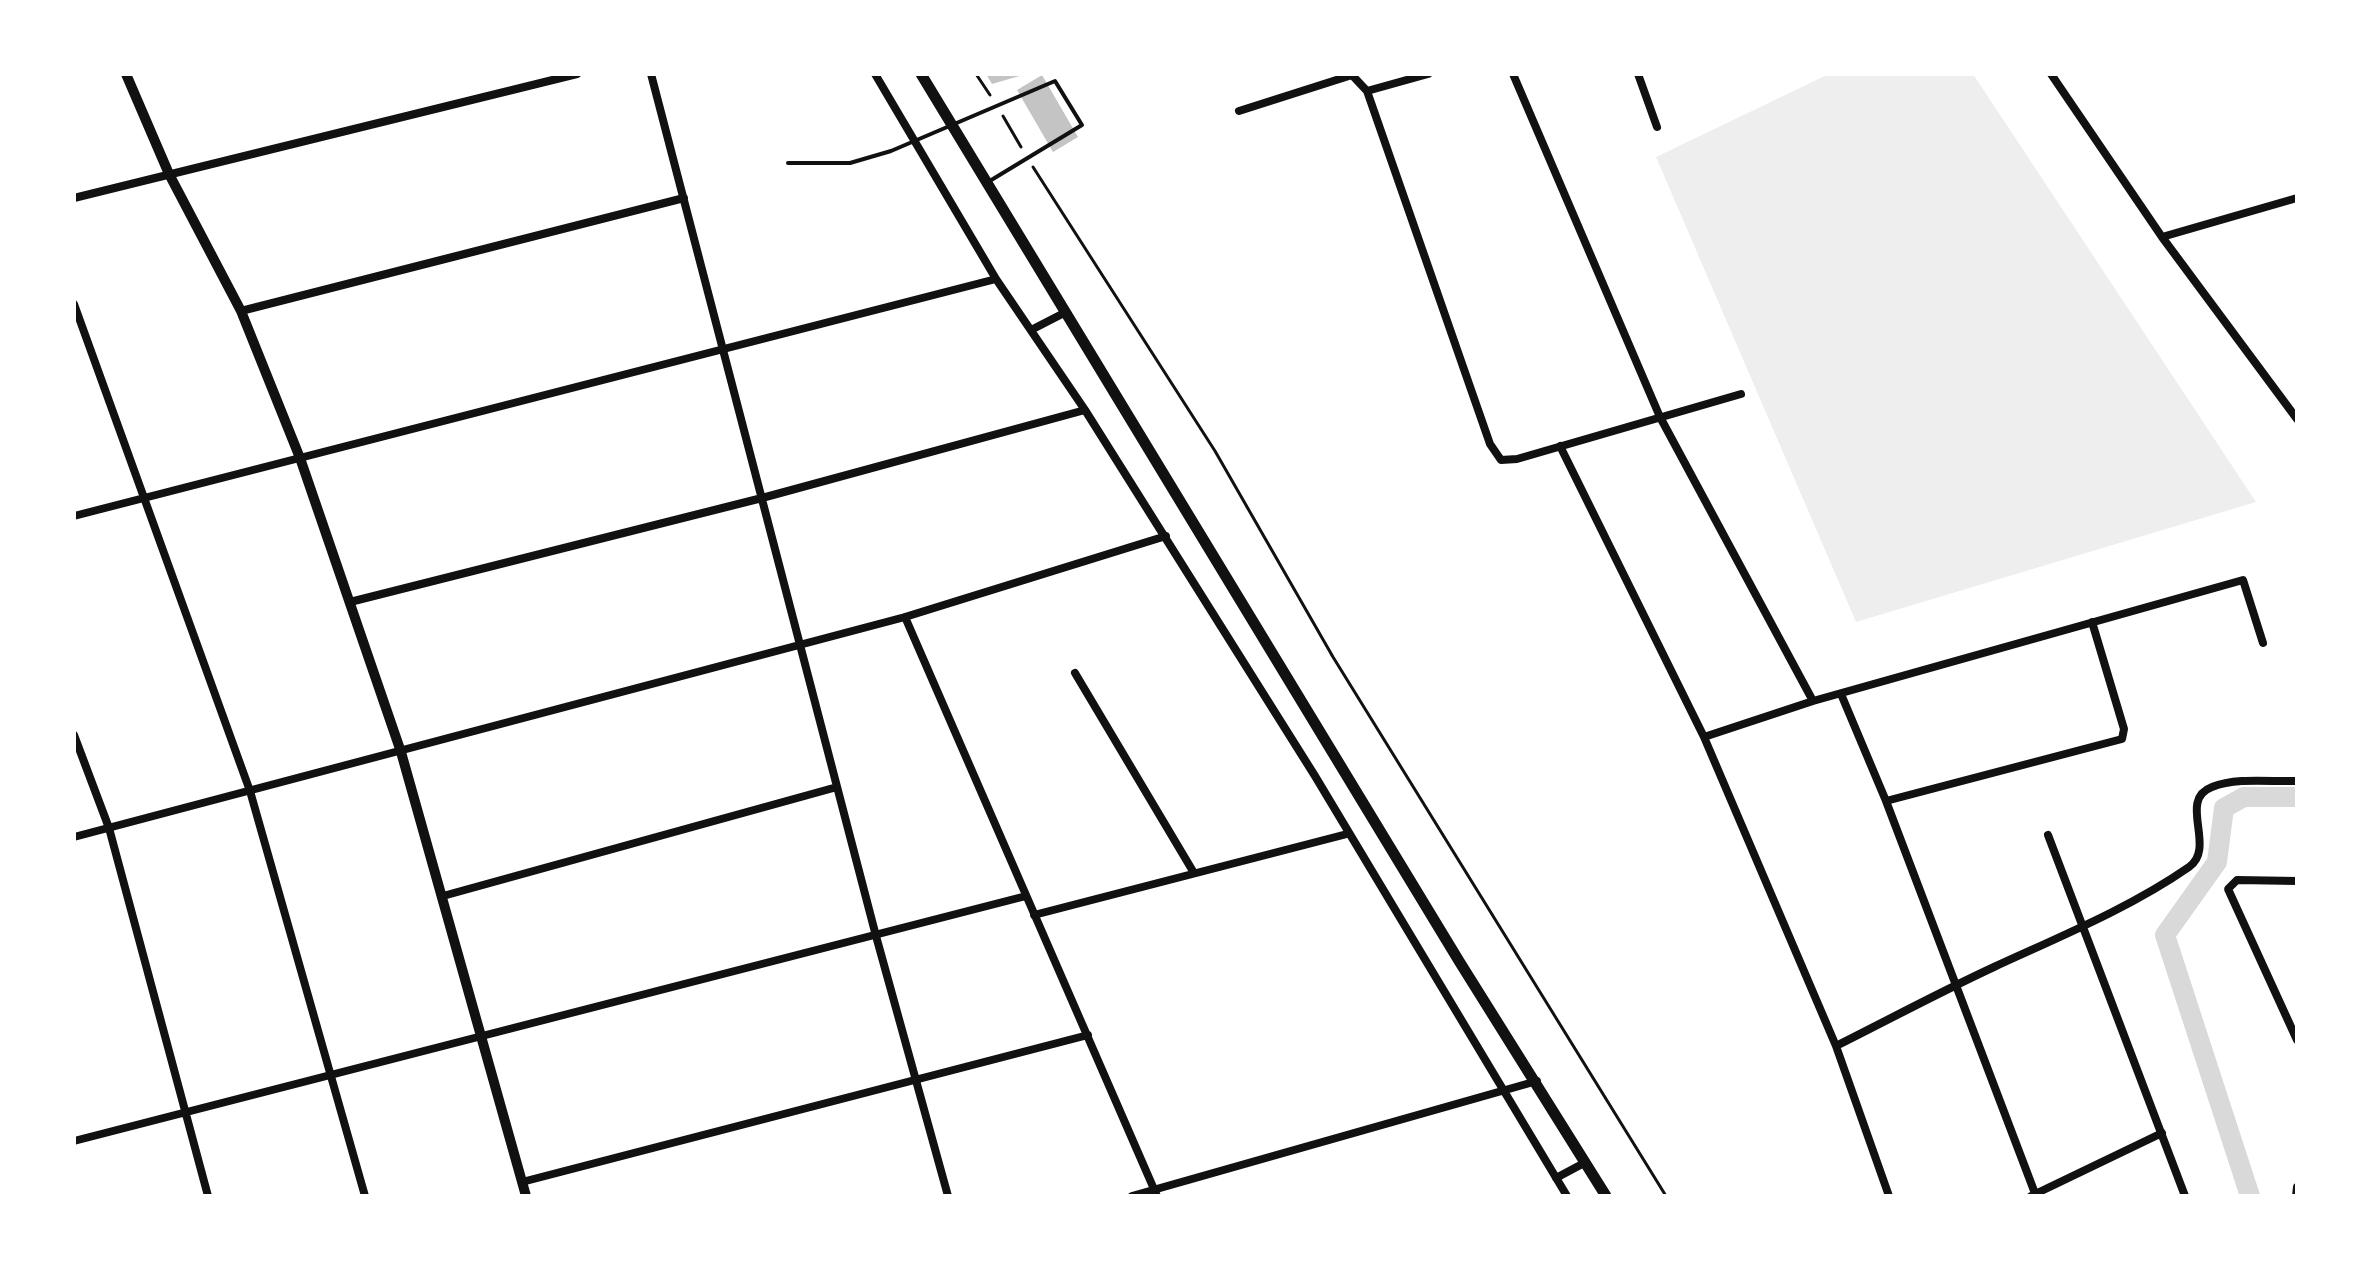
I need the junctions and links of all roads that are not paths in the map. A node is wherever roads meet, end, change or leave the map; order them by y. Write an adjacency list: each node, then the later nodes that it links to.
1 (126, 74): 17 (street)
2 (577, 74): 17 (street)
3 (651, 74): 20 (street)
4 (875, 74): 15 (street)
5 (921, 74): 13 (main road)
6 (1351, 74): 11 (street); 12 (street)
7 (1428, 74): 11 (street)
8 (1513, 74): 31 (street)
9 (1638, 74): 14 (street)
10 (2051, 74): 22 (street)
11 (1367, 91): 33 (street)
12 (1239, 111)
13 (950, 123): 15 (lane); 18 (main road); 18 (lane)
14 (1657, 127)
15 (913, 140): 16 (lane); 23 (street)
16 (788, 163)
17 (169, 174): 19 (street); 25 (street)
18 (986, 183): 26 (main road)
19 (74, 198)
20 (684, 198): 25 (street); 28 (street)
21 (2297, 198): 22 (street)
22 (2162, 237): 32 (street)
23 (996, 279): 27 (street); 28 (street)
24 (74, 304): 35 (street)
25 (241, 311): 34 (street)
26 (1066, 312): 27 (street); 72 (main road)
27 (1031, 330): 30 (street)
28 (724, 351): 34 (street); 36 (street)
29 (1741, 394): 31 (street)
30 (1085, 410): 36 (street); 38 (street)
31 (1660, 417): 33 (street); 46 (street)
32 (2297, 419)
33 (1560, 446): 48 (street)
34 (300, 458): 35 (street); 39 (street)
35 (144, 496): 37 (street); 52 (street)
36 (762, 498): 39 (street); 43 (street)
37 (74, 516)
38 (1166, 536): 40 (street); 55 (street)
39 (350, 602): 49 (street)
40 (905, 617): 43 (street); 61 (street)
41 (2092, 622): 42 (street); 45 (street); 53 (street)
42 (2263, 643)
43 (800, 645): 49 (street); 51 (street)
44 (1075, 673): 58 (street)
45 (1841, 694): 46 (street); 53 (street)
46 (1813, 701): 48 (street)
47 (74, 735): 54 (street)
48 (1704, 737): 69 (street)
49 (401, 752): 52 (street); 60 (street)
50 (2297, 781): 63 (street)
51 (837, 787): 60 (street); 64 (street)
52 (250, 791): 54 (street); 70 (street)
53 (1886, 801): 65 (street)
54 (109, 828): 57 (street); 74 (street)
55 (1347, 834): 58 (street); 73 (street)
56 (2048, 835): 63 (street)
57 (74, 837)
58 (1194, 873): 62 (street)
59 (2297, 881): 68 (street)
60 (443, 896): 67 (street)
61 (1026, 896): 62 (street); 64 (street)
62 (1034, 915): 66 (street)
63 (2083, 926): 65 (street); 75 (street)
64 (876, 936): 67 (street); 71 (street)
65 (1957, 984): 69 (street); 82 (street)
66 (1088, 1035): 71 (street); 81 (street)
67 (483, 1036): 70 (street); 79 (street)
68 (2297, 1040)
69 (1836, 1046): 90 (street)
70 (332, 1076): 74 (street); 84 (street)
71 (916, 1080): 79 (street); 86 (street)
72 (1537, 1081): 73 (street); 77 (main road)
73 (1505, 1091): 78 (street); 81 (street)
74 (185, 1113): 76 (street); 83 (street)
75 (2162, 1133): 82 (street); 91 (street)
76 (74, 1141)
77 (1586, 1162): 78 (street); 89 (main road)
78 (1556, 1178): 88 (street)
79 (522, 1182): 85 (street)
80 (2297, 1187): 92 (street)
81 (1156, 1193): 87 (street)
82 (2034, 1195)
83 (208, 1196)
84 (365, 1196)
85 (526, 1196)
86 (948, 1196)
87 (1132, 1196)
88 (1567, 1196)
89 (1606, 1196)
90 (1889, 1196)
91 (2185, 1196)
92 (2296, 1196)

